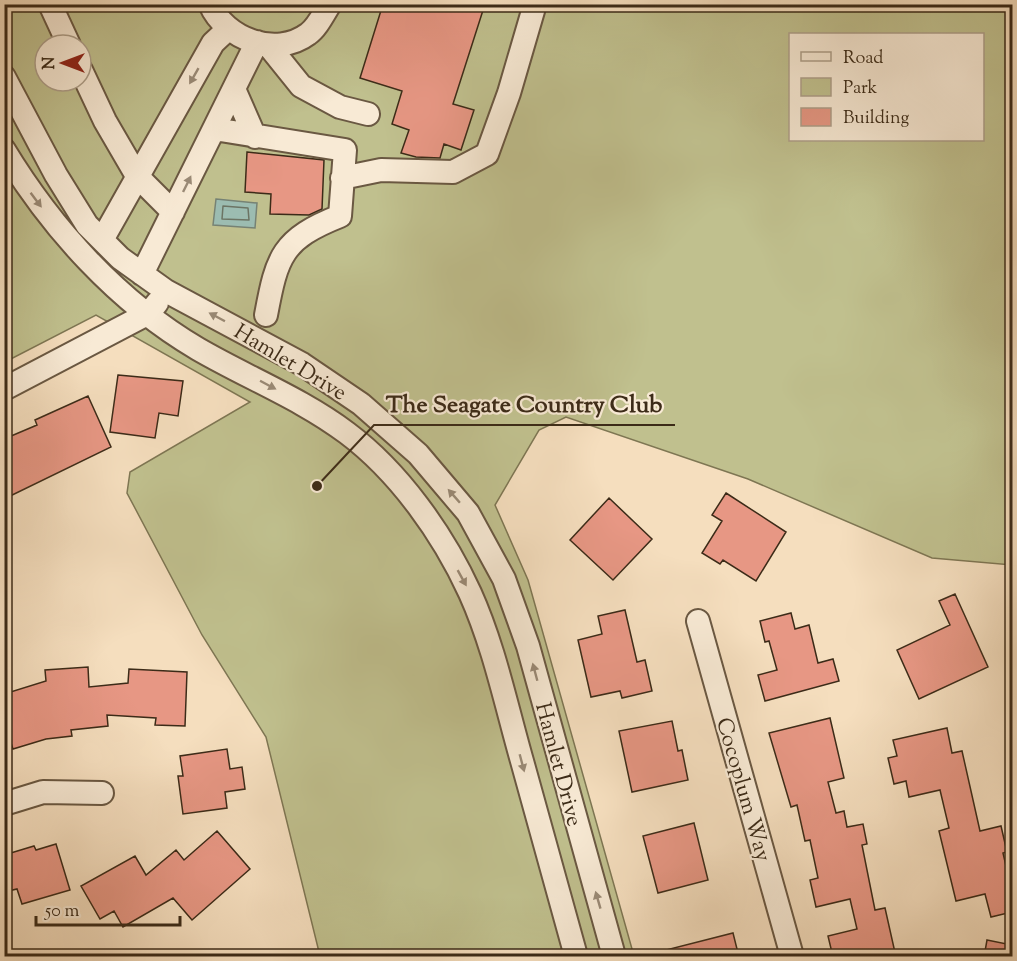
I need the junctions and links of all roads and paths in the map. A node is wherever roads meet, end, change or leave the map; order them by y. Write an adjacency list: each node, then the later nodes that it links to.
1 (50, 4): 6 (street)
2 (210, 4): 5 (street)
3 (330, 4): 7 (street)
4 (535, 4): 16 (street)
5 (228, 29): 7 (street); 15 (street, one-way to 15)
6 (63, 33)
7 (262, 44): 9 (street); 11 (street)
8 (4, 77): 18 (street, Hamlet Drive)
9 (234, 89): 12 (street); 13 (street)
10 (92, 93): 15 (street)
11 (368, 114)
12 (214, 129): 13 (street); 17 (street, one-way to 12)
13 (255, 136): 16 (street)
14 (4, 150): 21 (street, Hamlet Drive, one-way to 21)
15 (137, 176): 17 (street); 18 (street)
16 (342, 178): 22 (street)
17 (173, 212): 19 (street)
18 (102, 240): 19 (street, Hamlet Drive)
19 (142, 274): 20 (street, Hamlet Drive)
20 (166, 291): 21 (street); 23 (street, Hamlet Drive, one-way to 20)
21 (149, 313): 25 (street); 29 (street, Hamlet Drive, one-way to 29)
22 (266, 315): 23 (street); 24 (street)
23 (241, 330): 24 (street, Hamlet Drive)
24 (272, 346): 30 (street, Hamlet Drive, one-way to 24)
25 (4, 388)
26 (698, 621): 31 (street, Cocoplum Way)
27 (102, 793): 28 (street)
28 (4, 804)
29 (576, 957)
30 (614, 957)
31 (792, 957)

